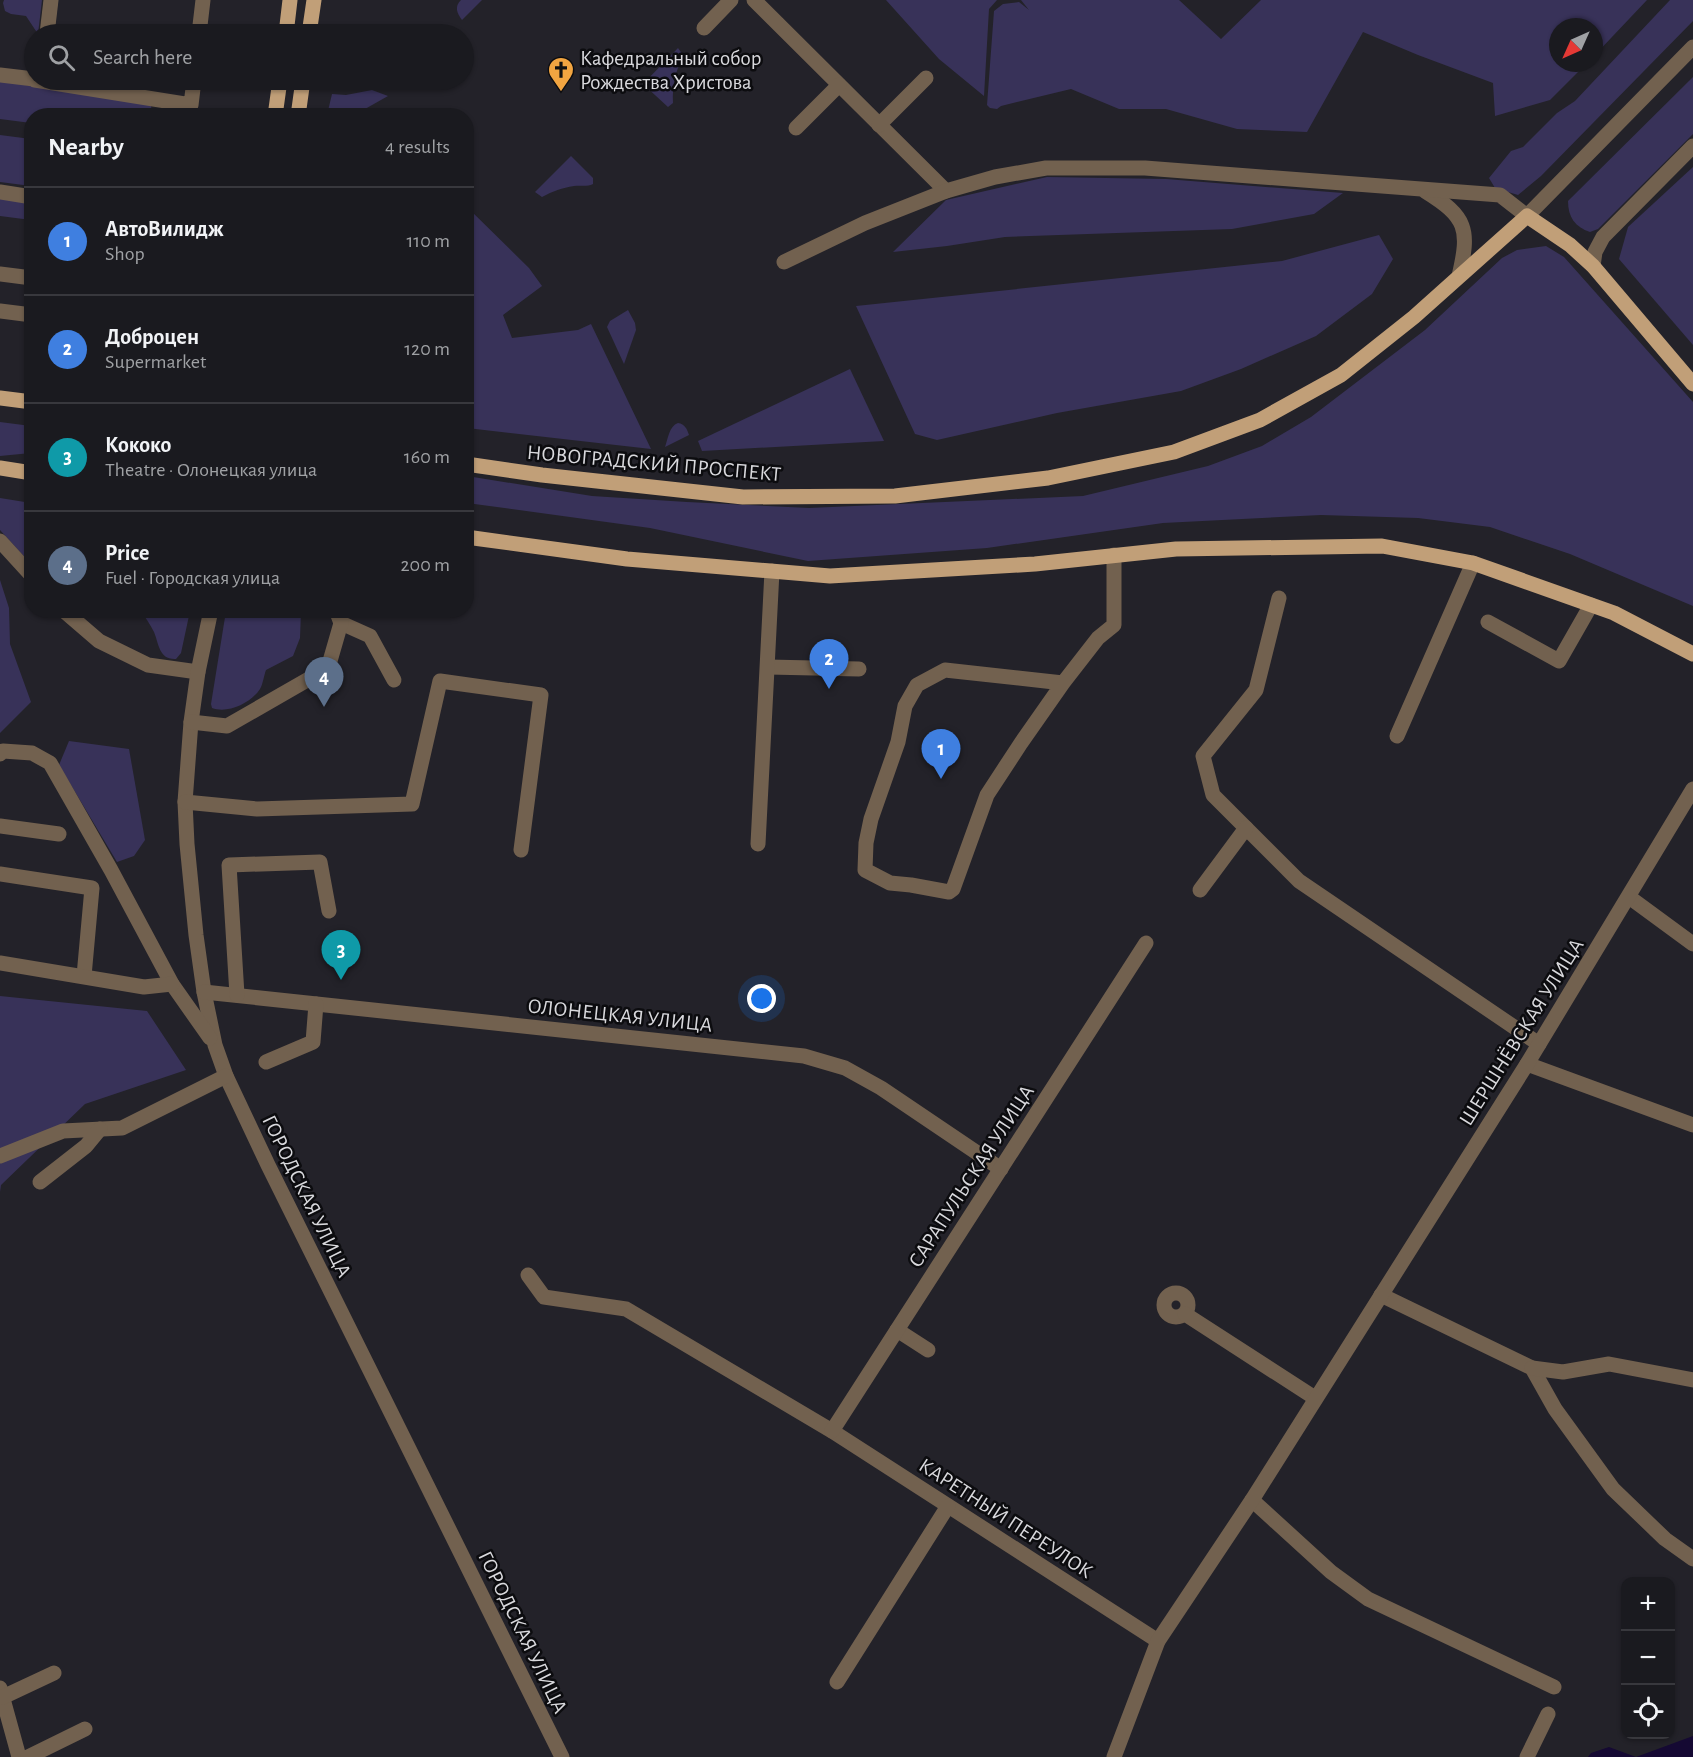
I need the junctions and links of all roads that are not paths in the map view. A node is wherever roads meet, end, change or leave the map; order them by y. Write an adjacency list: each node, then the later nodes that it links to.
1 (51, 0): 7 (street)
2 (203, 0): 8 (street)
3 (290, 0): 9 (main road)
4 (314, 0): 10 (main road)
5 (731, 0): 11 (street)
6 (754, 0): 16 (street)
7 (48, 24)
8 (200, 24)
9 (287, 24)
10 (310, 24)
11 (704, 28)
12 (1693, 47): 30 (street)
13 (0, 75): 14 (street)
14 (24, 78)
15 (926, 78): 23 (street)
16 (839, 85): 23 (street); 24 (street)
17 (99, 90): 18 (street)
18 (193, 90)
19 (279, 90): 21 (main road)
20 (302, 90): 22 (main road)
21 (276, 108)
22 (299, 108)
23 (879, 124): 27 (street)
24 (796, 128)
25 (1693, 146): 32 (street)
26 (1422, 189): 27 (street); 30 (street); 34 (street)
27 (946, 191): 31 (street)
28 (0, 192): 29 (street)
29 (24, 196)
30 (1527, 216): 32 (main road); 34 (main road, НОВОГРАДСКИЙ ПРОСПЕКТ)
31 (784, 262)
32 (1593, 266): 38 (main road)
33 (0, 274): 35 (street)
34 (1460, 276): 41 (main road, НОВОГРАДСКИЙ ПРОСПЕКТ)
35 (24, 277)
36 (0, 311): 37 (street)
37 (24, 314)
38 (1693, 384)
39 (0, 398): 40 (main road)
40 (24, 401)
41 (474, 465)
42 (0, 468): 43 (main road)
43 (24, 472)
44 (474, 538): 49 (main road)
45 (0, 541): 48 (street)
46 (1114, 555): 47 (main road); 49 (main road); 62 (street)
47 (1473, 563): 51 (main road); 64 (street)
48 (24, 567)
49 (772, 571): 58 (street)
50 (1279, 598): 69 (street)
51 (1591, 605): 56 (street); 57 (main road)
52 (72, 618): 60 (street)
53 (209, 618): 60 (street, ГОРОДСКАЯ УЛИЦА)
54 (338, 618): 63 (street)
55 (340, 618): 61 (street)
56 (1488, 622)
57 (1693, 654)
58 (768, 667): 59 (street); 71 (street)
59 (859, 669)
60 (198, 672): 63 (street, ГОРОДСКАЯ УЛИЦА)
61 (394, 680)
62 (1063, 683): 62 (street)
63 (191, 722): 67 (street, ГОРОДСКАЯ УЛИЦА)
64 (1397, 736)
65 (0, 754): 81 (street)
66 (1693, 789): 75 (street, ШЕРШНЁВСКАЯ УЛИЦА)
67 (185, 802): 72 (street); 82 (street, ГОРОДСКАЯ УЛИЦА)
68 (0, 826): 70 (street)
69 (1246, 828): 74 (street); 85 (street)
70 (59, 834)
71 (758, 844)
72 (521, 850)
73 (0, 874): 80 (street)
74 (1200, 890)
75 (1629, 897): 78 (street); 85 (street, ШЕРШНЁВСКАЯ УЛИЦА)
76 (329, 911): 83 (street)
77 (1146, 943): 93 (street, САРАПУЛЬСКАЯ УЛИЦА)
78 (1693, 944)
79 (0, 963): 80 (street)
80 (84, 976): 81 (street)
81 (172, 984): 86 (street)
82 (204, 992): 83 (street, ОЛОНЕЦКАЯ УЛИЦА); 86 (street, ГОРОДСКАЯ УЛИЦА)
83 (237, 995): 84 (street, ОЛОНЕЦКАЯ УЛИЦА)
84 (316, 1005): 87 (street); 93 (street, ОЛОНЕЦКАЯ УЛИЦА)
85 (1539, 1044): 88 (street, ШЕРШНЁВСКАЯ УЛИЦА)
86 (216, 1045): 89 (street, ГОРОДСКАЯ УЛИЦА)
87 (266, 1062)
88 (1527, 1064): 90 (street); 96 (street, ШЕРШНЁВСКАЯ УЛИЦА)
89 (226, 1076): 91 (street); 116 (street, ГОРОДСКАЯ УЛИЦА)
90 (1693, 1125)
91 (100, 1129): 92 (street); 94 (street)
92 (0, 1156)
93 (1001, 1169): 98 (street, САРАПУЛЬСКАЯ УЛИЦА)
94 (40, 1182)
95 (528, 1275): 103 (street, КАРЕТНЫЙ ПЕРЕУЛОК)
96 (1380, 1295): 100 (street); 102 (street, ШЕРШНЁВСКАЯ УЛИЦА)
97 (1185, 1314): 102 (street)
98 (894, 1334): 99 (street); 103 (street, САРАПУЛЬСКАЯ УЛИЦА)
99 (925, 1354)
100 (1532, 1368): 101 (street); 106 (street)
101 (1693, 1380)
102 (1315, 1398): 104 (street, ШЕРШНЁВСКАЯ УЛИЦА)
103 (832, 1431): 105 (street, КАРЕТНЫЙ ПЕРЕУЛОК)
104 (1252, 1500): 107 (street, ШЕРШНЁВСКАЯ УЛИЦА); 110 (street)
105 (948, 1506): 107 (street, КАРЕТНЫЙ ПЕРЕУЛОК); 109 (street)
106 (1693, 1559)
107 (1158, 1641): 117 (street, ШЕРШНЁВСКАЯ УЛИЦА)
108 (54, 1673): 111 (street)
109 (837, 1682)
110 (1554, 1687)
111 (1, 1693): 114 (street)
112 (1548, 1714): 118 (street)
113 (85, 1729): 115 (street)
114 (19, 1757)
115 (28, 1757)
116 (562, 1757)
117 (1114, 1757)
118 (1527, 1757)

